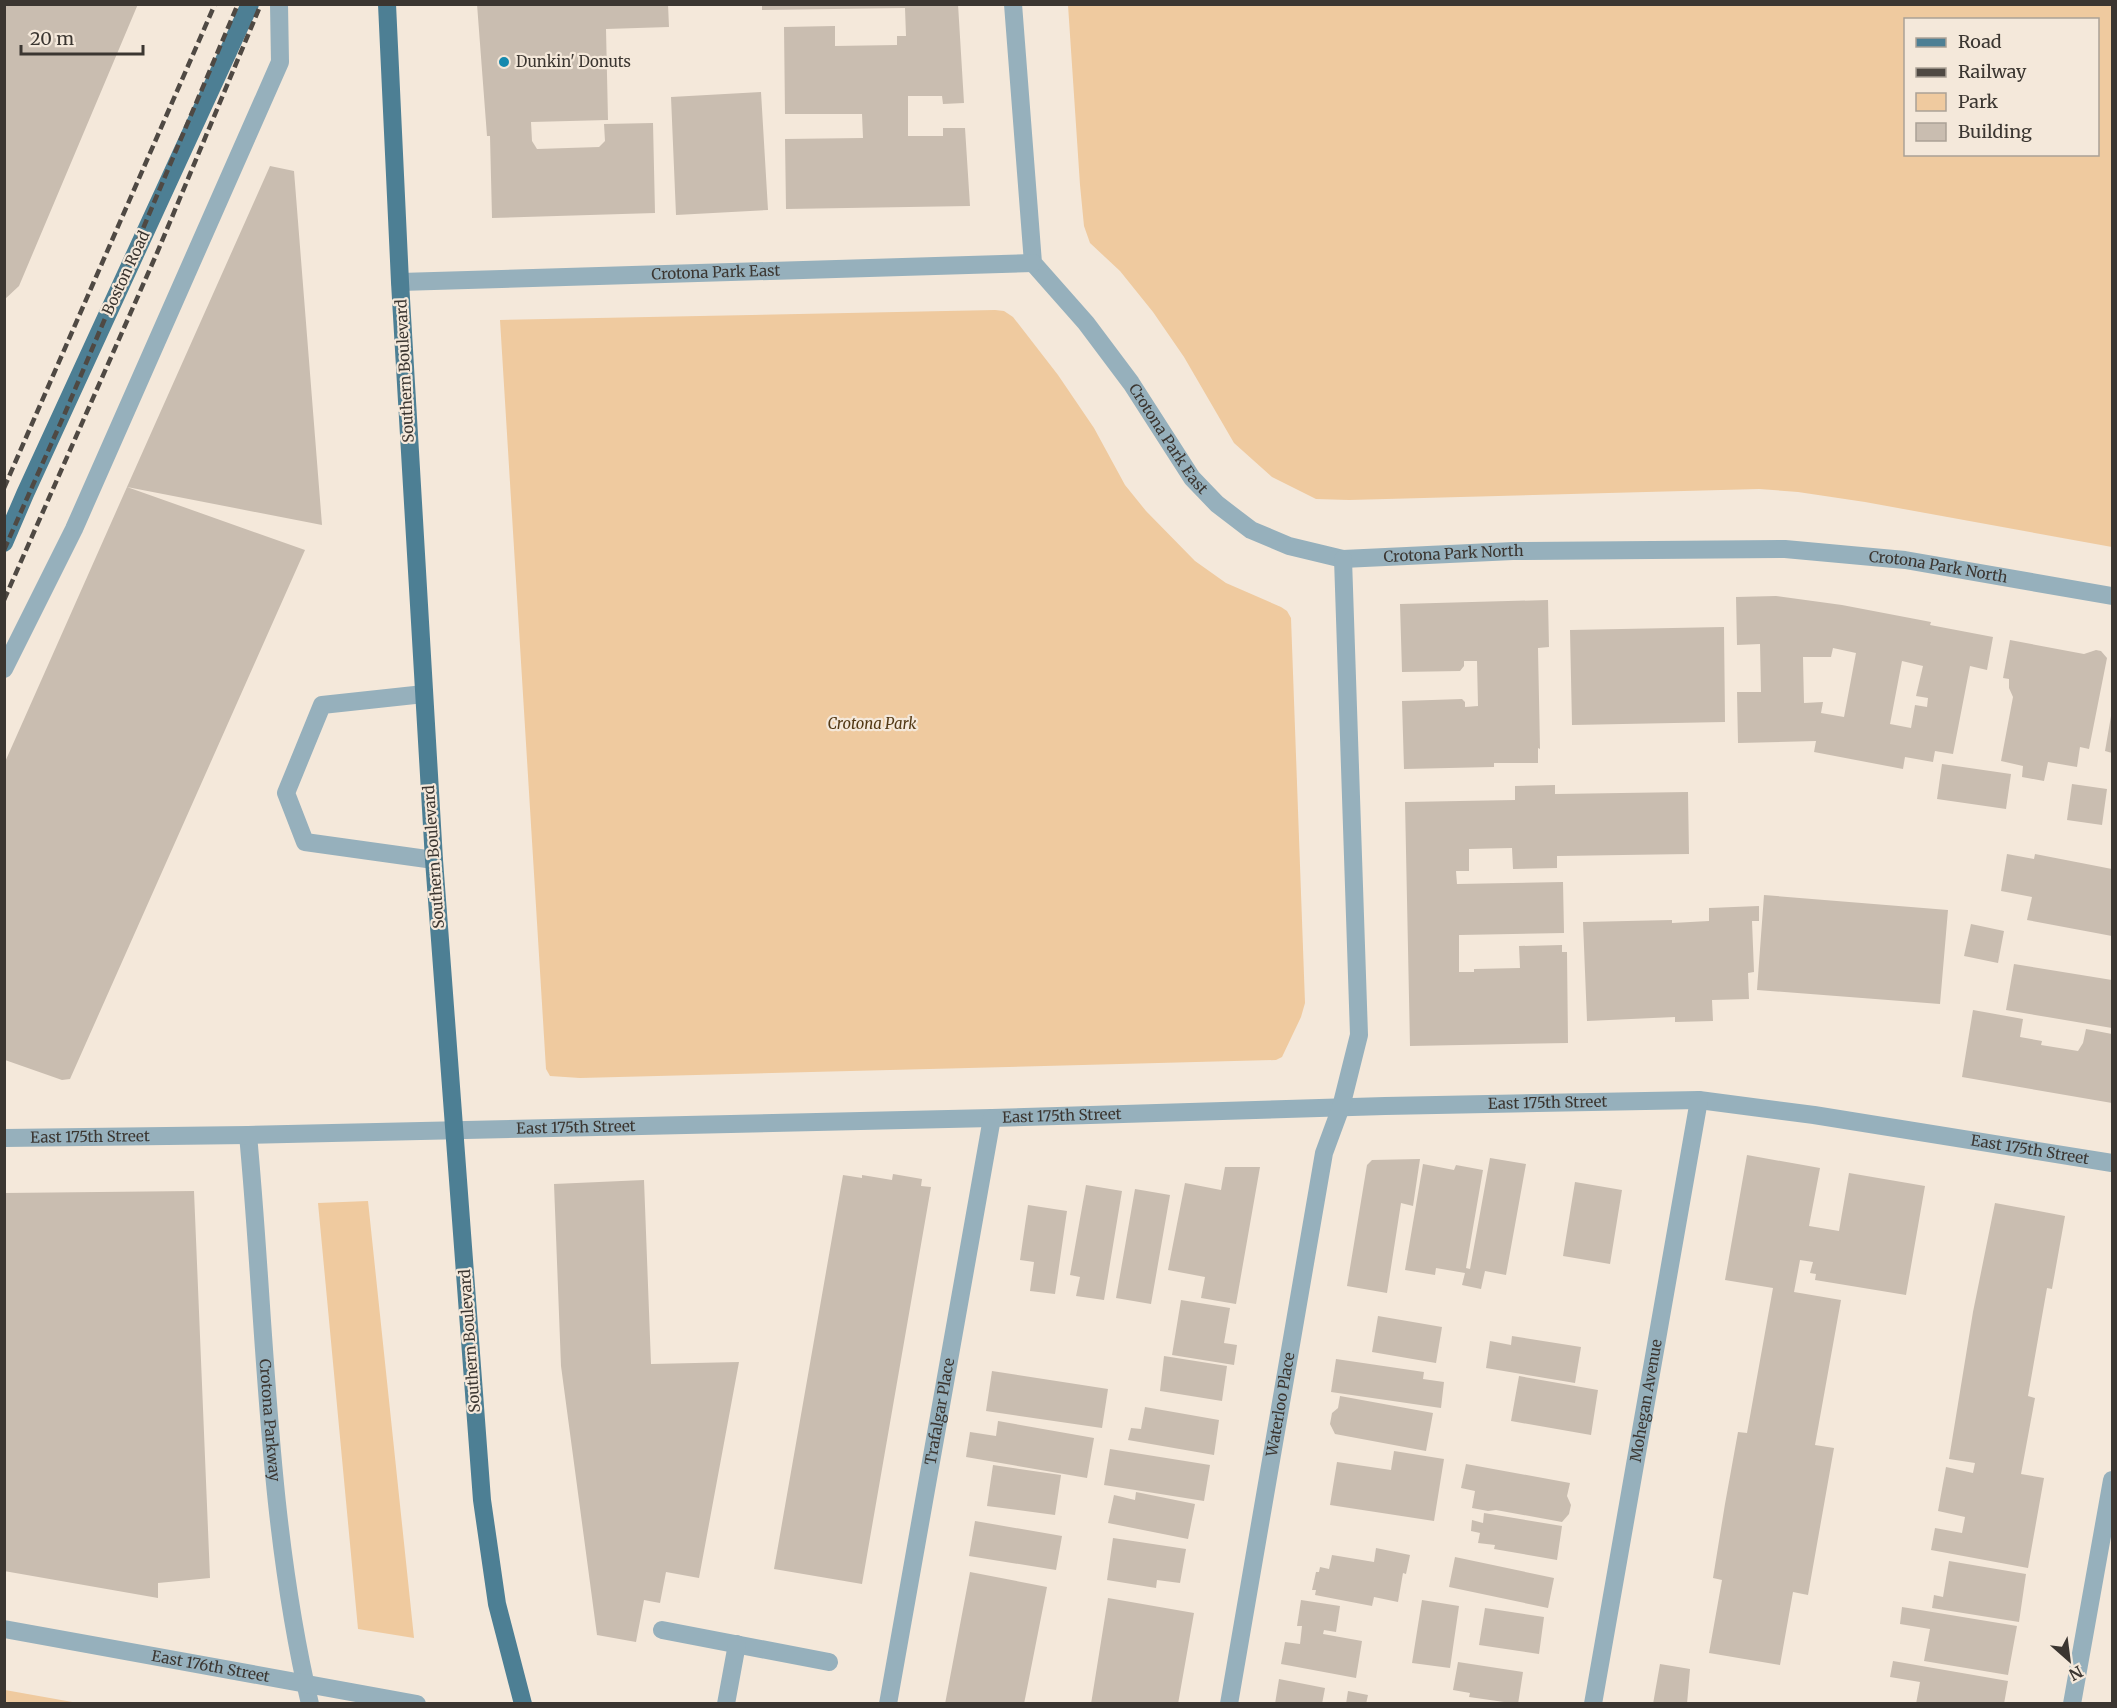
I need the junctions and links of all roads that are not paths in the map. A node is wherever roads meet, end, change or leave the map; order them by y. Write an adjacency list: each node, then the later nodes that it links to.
1 (250, 4): 7 (main road, Boston Road)
2 (279, 4): 10 (street)
3 (387, 4): 6 (main road, Southern Boulevard)
4 (1013, 4): 5 (street)
5 (1033, 263): 6 (street, Crotona Park East); 8 (street, Crotona Park East)
6 (400, 282): 11 (main road, Southern Boulevard)
7 (4, 543)
8 (1343, 559): 9 (street, Crotona Park North); 14 (street)
9 (2112, 596)
10 (4, 669)
11 (424, 694): 12 (main road, Southern Boulevard); 12 (street)
12 (434, 860): 16 (main road, Southern Boulevard)
13 (1700, 1100): 14 (street, East 175th Street); 19 (street, East 175th Street); 32 (street, Mohegan Avenue)
14 (1341, 1107): 15 (street, East 175th Street); 31 (street, Waterloo Place)
15 (992, 1118): 16 (street, East 175th Street); 30 (street, Trafalgar Place)
16 (454, 1130): 17 (street, East 175th Street); 28 (main road, Southern Boulevard)
17 (248, 1135): 18 (street, East 175th Street); 25 (street, Crotona Parkway)
18 (4, 1138)
19 (2112, 1163)
20 (2112, 1480): 33 (street)
21 (4, 1629): 25 (street, East 176th Street)
22 (662, 1630): 23 (street)
23 (737, 1644): 24 (street); 29 (street)
24 (829, 1662)
25 (305, 1684): 26 (street, Crotona Parkway); 27 (street, East 176th Street)
26 (310, 1704)
27 (417, 1704)
28 (523, 1704)
29 (726, 1704)
30 (888, 1704)
31 (1229, 1704)
32 (1593, 1704)
33 (2072, 1704)

